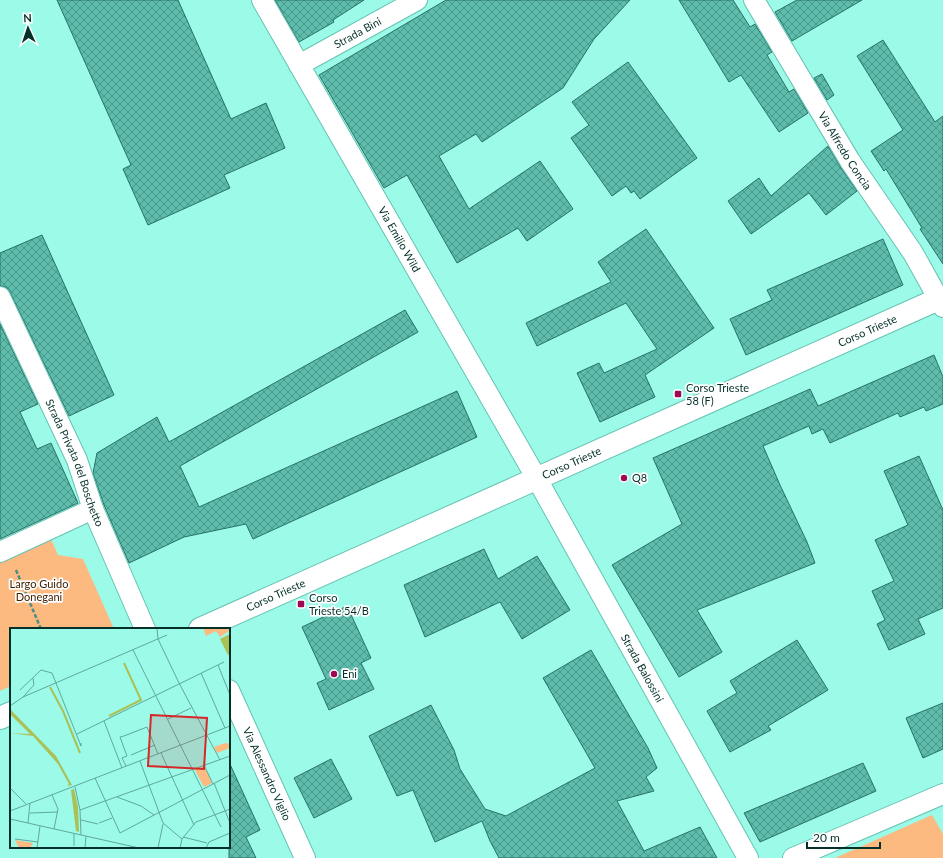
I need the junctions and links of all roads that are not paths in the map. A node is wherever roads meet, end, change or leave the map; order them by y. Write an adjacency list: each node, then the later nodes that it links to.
1 (262, 0): 4 (street, Via Emilio Wild)
2 (417, 0): 4 (street, Strada Bini)
3 (754, 0): 6 (street, Via Alfredo Concia)
4 (299, 65): 7 (street, Via Emilio Wild)
5 (0, 298): 8 (street, Strada Privata del Boschetto)
6 (941, 301): 7 (main road, Corso Trieste)
7 (537, 479): 11 (main road, Corso Trieste); 17 (street, Strada Balossini)
8 (93, 509): 9 (street); 10 (street, Strada Privata del Boschetto)
9 (3, 551)
10 (145, 628)
11 (203, 628)
12 (230, 692): 16 (street, Via Alessandro Viglio)
13 (10, 713): 14 (main road)
14 (0, 718)
15 (943, 794): 18 (street)
16 (305, 858)
17 (748, 858)
18 (793, 858)

